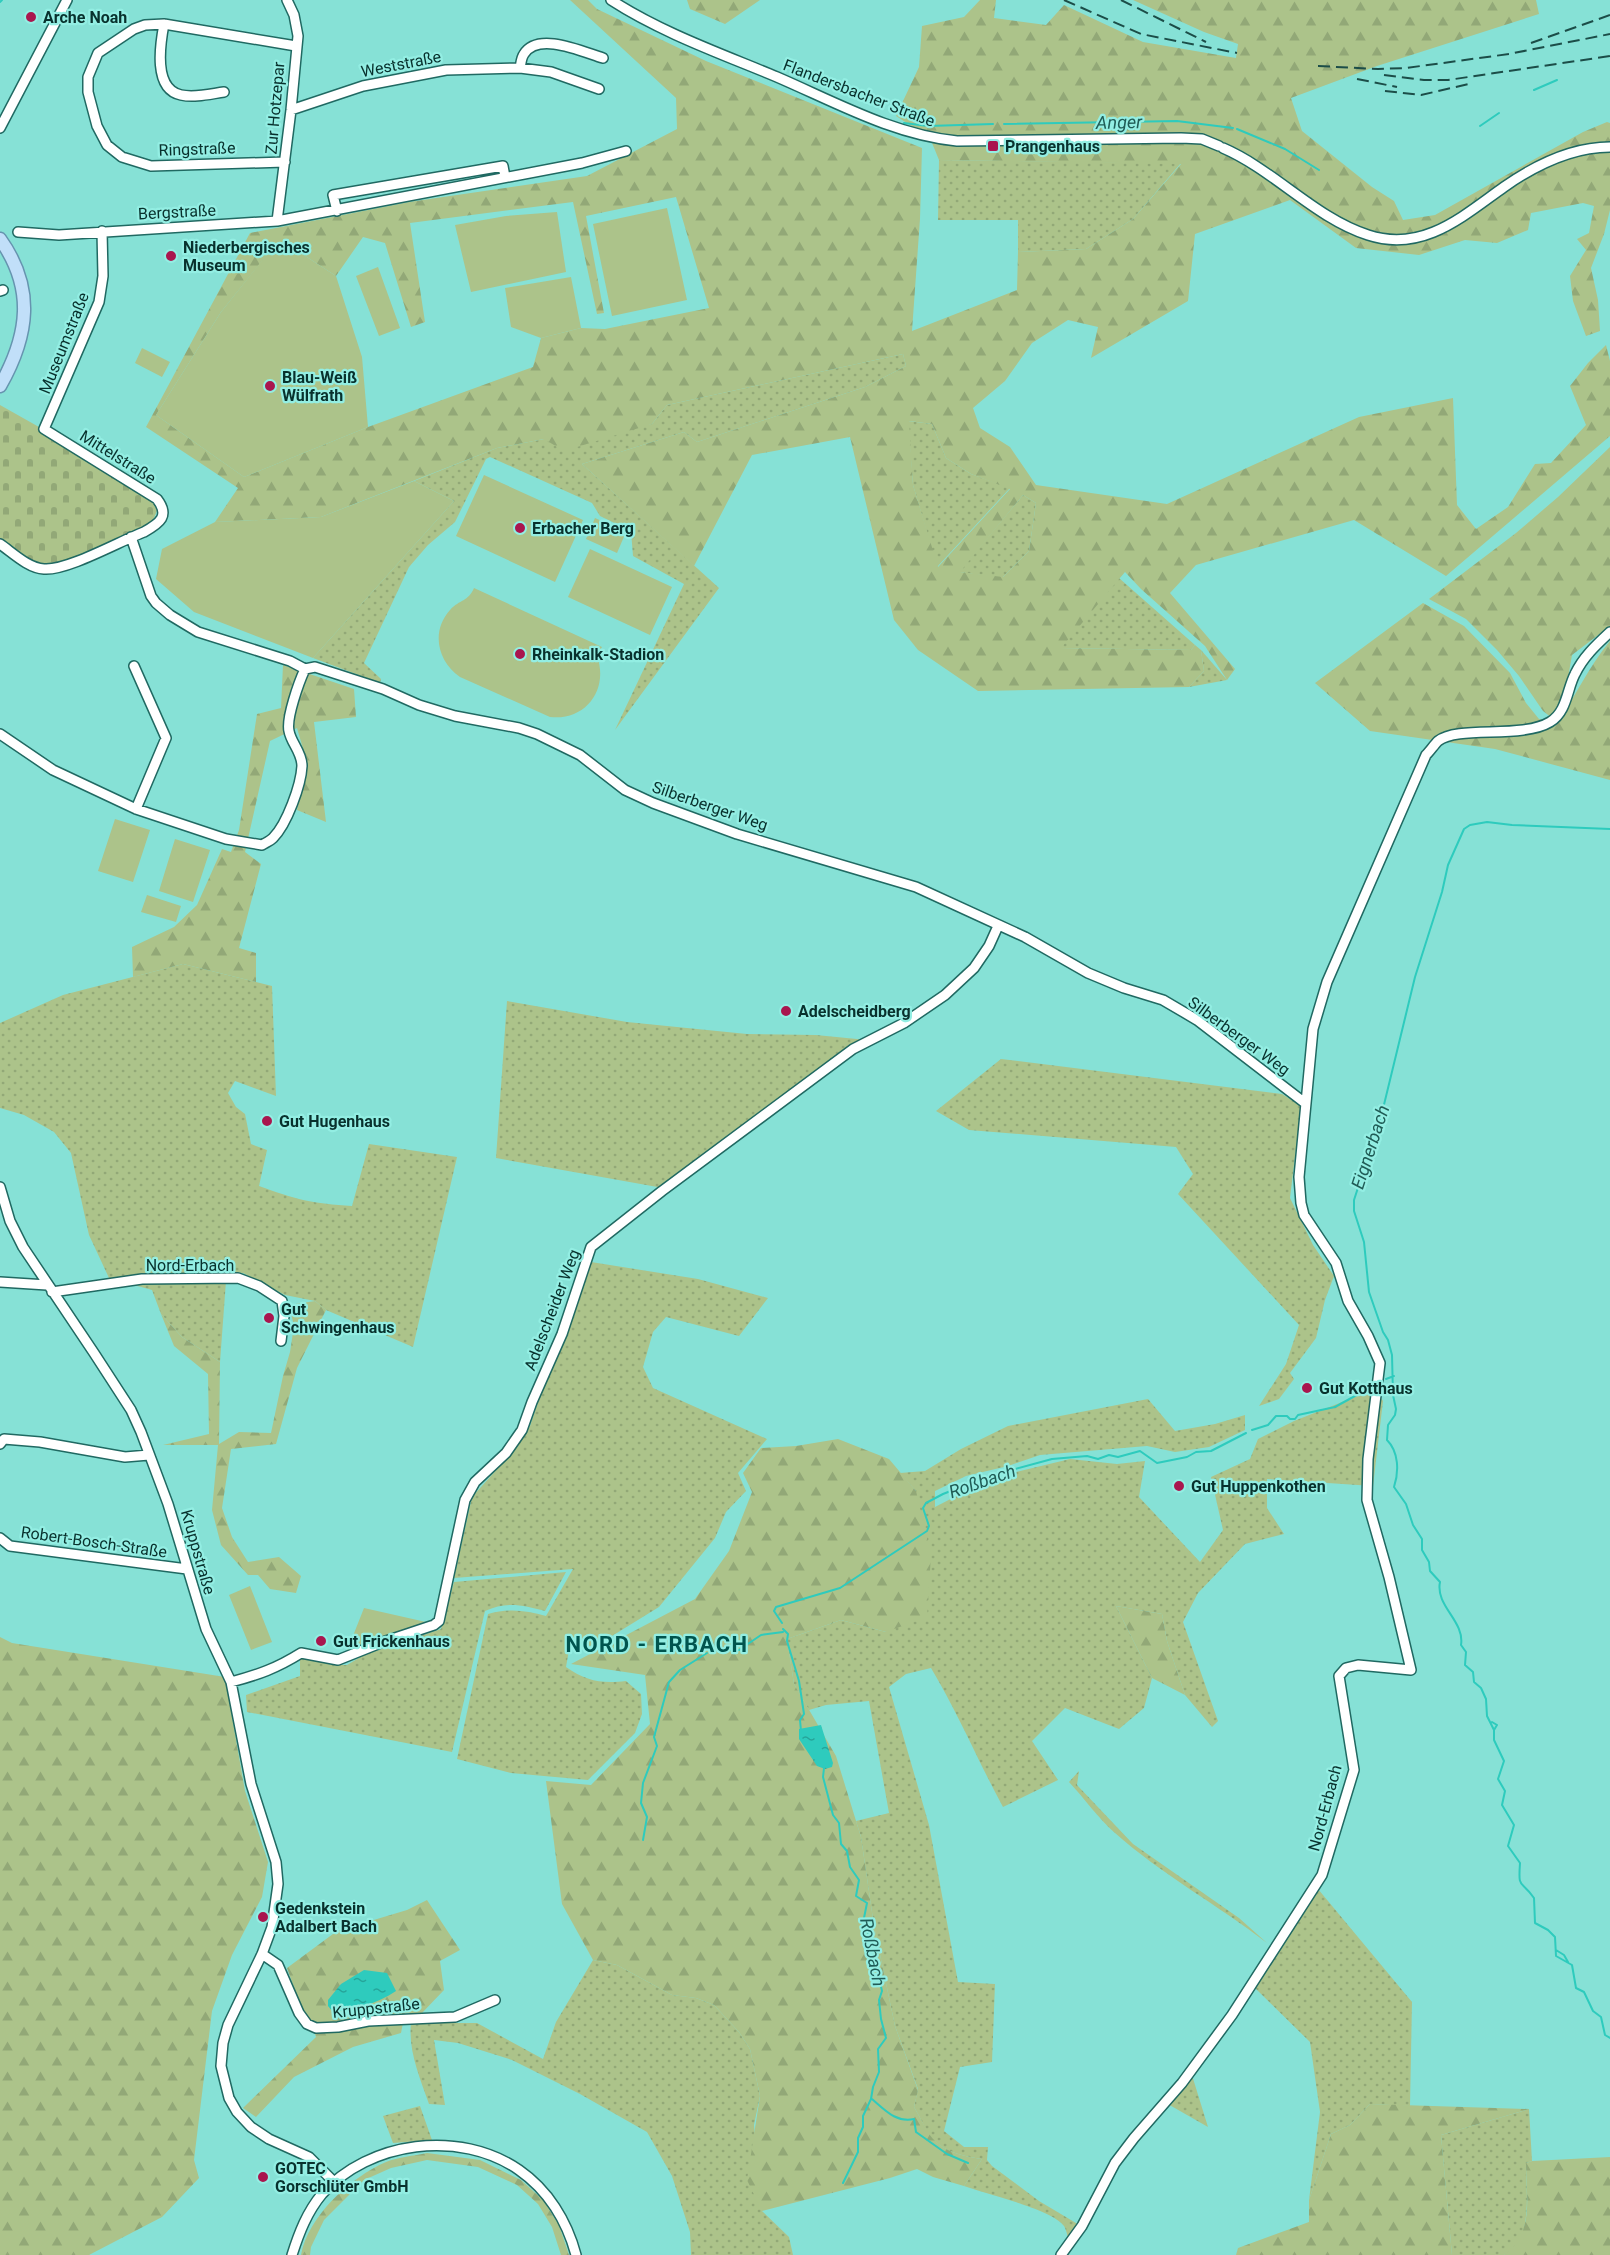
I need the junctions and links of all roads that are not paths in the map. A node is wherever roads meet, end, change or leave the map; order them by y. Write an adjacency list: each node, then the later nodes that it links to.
1 (67, 0): 11 (street)
2 (287, 0): 5 (street, Zur Hotzepar)
3 (611, 0): 12 (street, Flandersbacher Straße)
4 (164, 24): 5 (street, Ringstraße); 9 (street); 14 (street, Ringstraße)
5 (296, 46): 10 (street, Zur Hotzepar)
6 (603, 58): 7 (street)
7 (520, 68): 8 (street, Weststraße); 10 (street, Weststraße)
8 (599, 89)
9 (224, 92)
10 (291, 110): 14 (street, Zur Hotzepar)
11 (0, 128)
12 (1610, 147)
13 (626, 151): 15 (street, Bergstraße)
14 (285, 162): 17 (street, Zur Hotzepar)
15 (505, 177): 16 (street, Bergstraße); 16 (street)
16 (338, 211): 17 (street, Bergstraße)
17 (277, 221): 19 (street, Bergstraße)
18 (18, 231): 19 (street, Bergstraße)
19 (102, 231): 22 (street, Museumstraße)
20 (0, 238): 21 (main road)
21 (0, 386)
22 (44, 429): 23 (street, Mittelstraße)
23 (131, 537): 24 (street); 27 (street, Silberberger Weg)
24 (0, 544)
25 (1610, 632): 31 (street)
26 (134, 666): 29 (street)
27 (305, 669): 29 (street); 30 (street, Silberberger Weg)
28 (0, 734): 29 (street)
29 (135, 809)
30 (998, 926): 31 (street, Silberberger Weg); 40 (street, Adelscheider Weg)
31 (1305, 1103): 46 (street, Nord-Erbach)
32 (0, 1187): 34 (street, Kruppstraße)
33 (0, 1282): 34 (street)
34 (50, 1288): 35 (street, Nord-Erbach); 37 (street, Kruppstraße)
35 (280, 1341)
36 (0, 1444): 37 (street)
37 (149, 1455): 39 (street, Kruppstraße)
38 (0, 1538): 39 (street, Robert-Bosch-Straße)
39 (187, 1569): 40 (street, Kruppstraße)
40 (231, 1682): 41 (street, Kruppstraße)
41 (262, 1954): 42 (street, Kruppstraße); 43 (street, Kruppstraße)
42 (495, 2000)
43 (335, 2182): 44 (street); 45 (street)
44 (292, 2255)
45 (576, 2255)
46 (1060, 2255)

